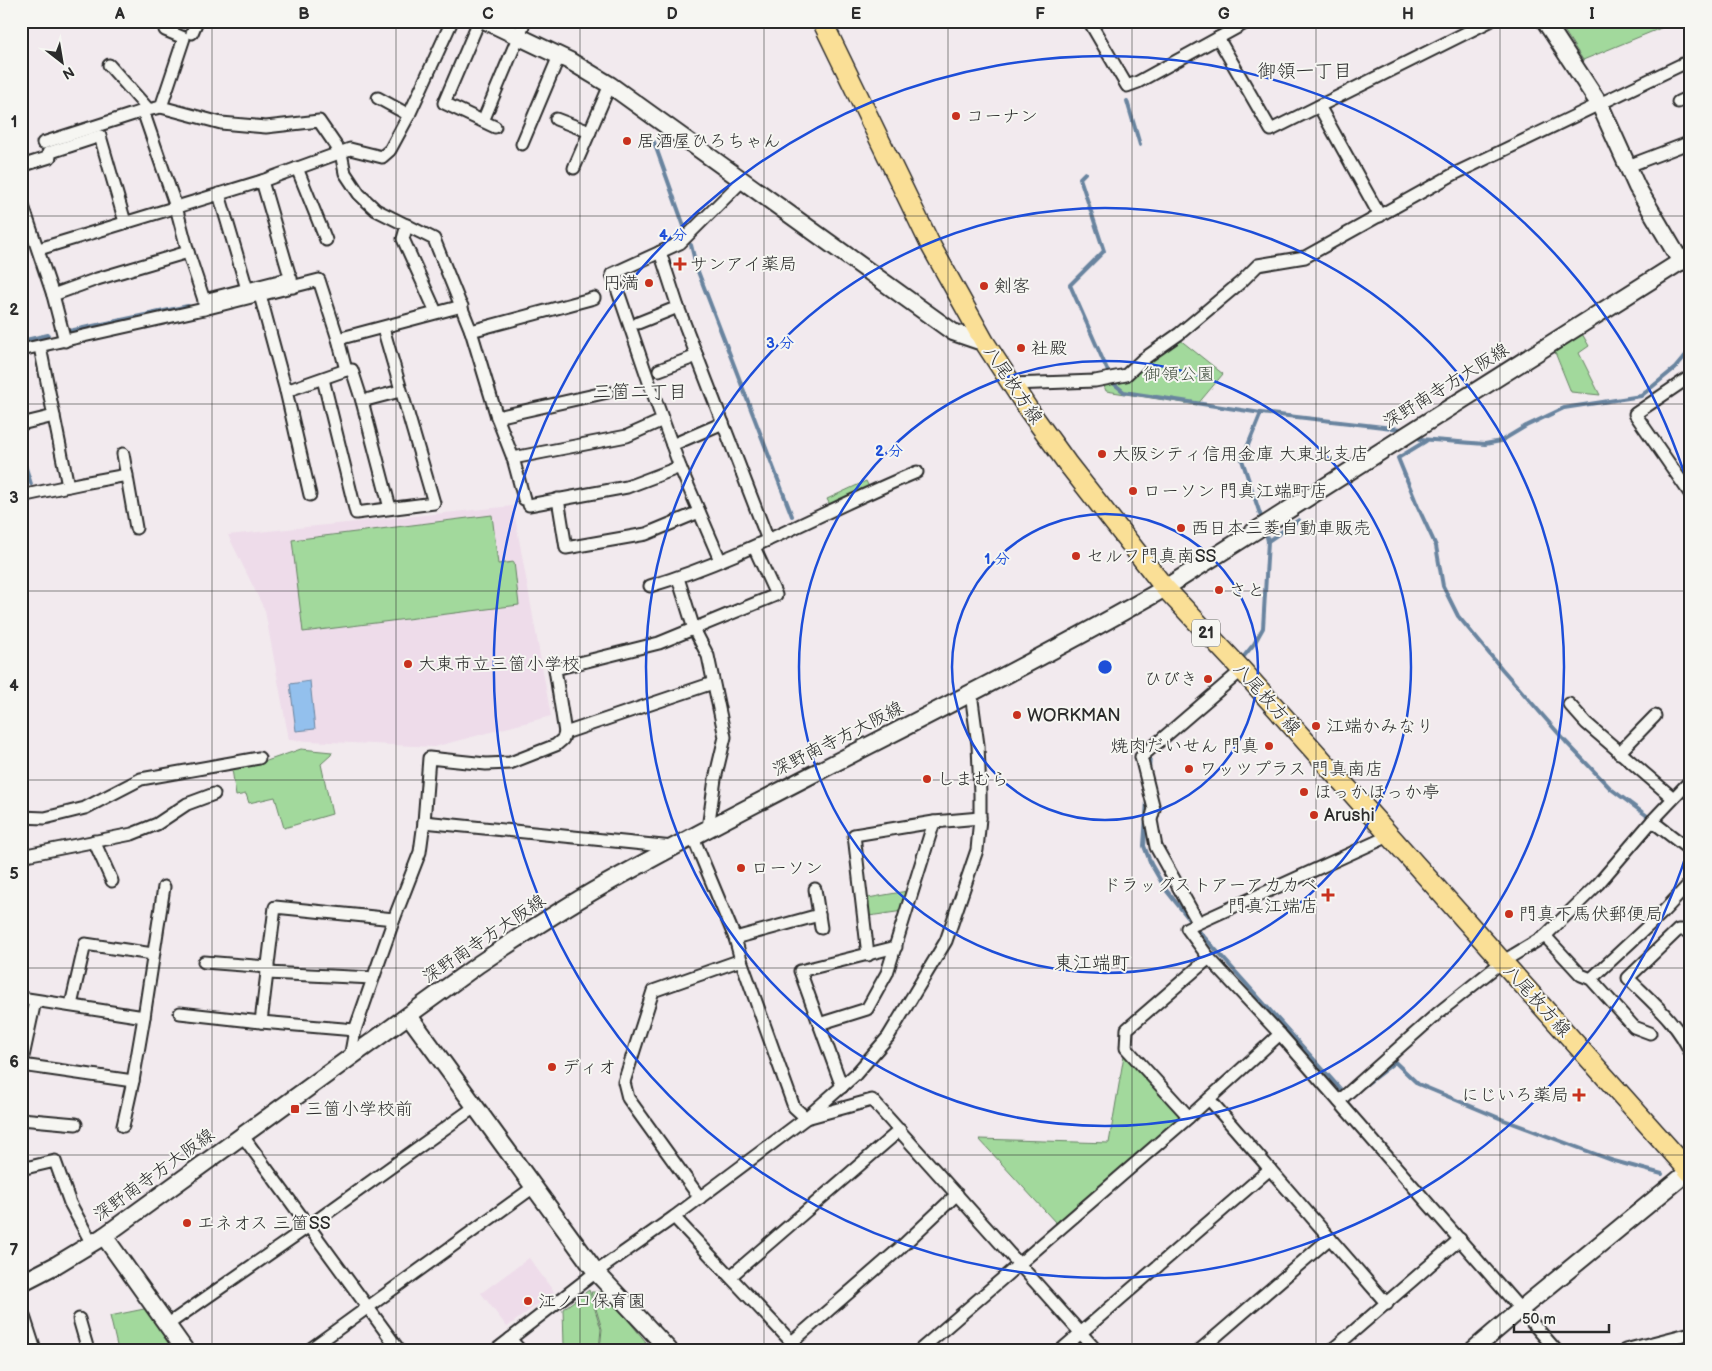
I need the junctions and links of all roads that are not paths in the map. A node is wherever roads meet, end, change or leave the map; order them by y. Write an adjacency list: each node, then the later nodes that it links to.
1 (197, 21): 12 (street)
2 (452, 21): 26 (street)
3 (479, 21): 28 (street)
4 (486, 21): 13 (main road)
5 (525, 21): 13 (street)
6 (822, 21): 66 (main road, 八尾枚方線 / 21)
7 (1089, 21): 14 (street)
8 (1249, 21): 14 (street)
9 (1490, 21): 23 (street)
10 (1545, 21): 22 (main road)
11 (165, 30): 24 (street)
12 (192, 33)
13 (519, 37): 15 (main road); 28 (street)
14 (1218, 38): 23 (street)
15 (559, 56): 18 (main road); 33 (street)
16 (1691, 60): 22 (street)
17 (109, 65): 25 (street)
18 (610, 85): 30 (street); 40 (main road)
19 (1691, 96): 21 (street)
20 (378, 98): 26 (street)
21 (1678, 102)
22 (1600, 105): 36 (main road); 44 (street)
23 (1319, 106): 44 (street)
24 (161, 107): 25 (street); 34 (street)
25 (146, 110): 32 (street); 43 (street)
26 (409, 115): 34 (street)
27 (556, 119): 30 (street)
28 (483, 121): 29 (street)
29 (495, 127)
30 (590, 132): 38 (street)
31 (1691, 142): 36 (street)
32 (42, 143)
33 (522, 144)
34 (341, 153): 37 (street); 46 (street)
35 (21, 166): 45 (street)
36 (1628, 166): 51 (main road)
37 (297, 168): 39 (street); 47 (street)
38 (574, 168)
39 (262, 181): 41 (street); 52 (street)
40 (742, 181): 50 (street); 66 (main road)
41 (219, 194): 43 (street); 53 (street)
42 (21, 200): 48 (street)
43 (176, 207): 45 (street); 49 (street)
44 (1380, 216): 74 (street)
45 (125, 222): 48 (street)
46 (407, 225): 58 (street); 60 (street)
47 (326, 240)
48 (39, 249): 54 (street)
49 (188, 252): 54 (street); 57 (street)
50 (660, 252): 59 (street); 81 (street)
51 (1686, 258): 103 (main road, 深野南寺方大阪線)
52 (292, 282): 53 (street); 55 (street); 64 (street)
53 (247, 289): 57 (street)
54 (53, 295): 65 (street)
55 (260, 295): 57 (street); 75 (street)
56 (594, 298): 63 (street)
57 (204, 304): 65 (street)
58 (462, 306): 60 (street); 63 (street)
59 (678, 307): 61 (street); 69 (street)
60 (436, 312): 62 (street)
61 (638, 323)
62 (383, 328): 64 (street); 76 (street)
63 (471, 331): 80 (street)
64 (338, 339): 70 (street)
65 (65, 340): 67 (street)
66 (985, 343): 74 (main road, 八尾枚方線 / 21)
67 (40, 347): 68 (street); 79 (street)
68 (21, 350)
69 (697, 356): 71 (street); 82 (street)
70 (346, 370): 73 (street); 78 (street)
71 (658, 370)
72 (1691, 376): 92 (street)
73 (323, 379): 75 (street); 95 (street)
74 (1012, 384): 103 (main road, 八尾枚方線 / 21)
75 (286, 391): 91 (street)
76 (400, 391): 78 (street); 95 (street)
77 (608, 392): 80 (street)
78 (362, 400): 95 (street)
79 (54, 416): 83 (street); 90 (street)
80 (497, 417): 86 (street)
81 (663, 420): 84 (street); 86 (street)
82 (723, 423): 84 (street); 98 (street)
83 (21, 424)
84 (672, 445): 87 (street)
85 (123, 454): 89 (street)
86 (513, 458): 94 (street)
87 (680, 467): 94 (street); 96 (street)
88 (917, 472): 98 (street)
89 (127, 475): 90 (street); 97 (street)
90 (68, 486): 93 (street)
91 (310, 495)
92 (1691, 495)
93 (21, 496)
94 (558, 499): 96 (street)
95 (390, 508)
96 (699, 512): 100 (street)
97 (136, 528)
98 (768, 540): 99 (street)
99 (754, 547): 100 (street); 104 (street)
100 (720, 560): 101 (street)
101 (678, 578): 102 (street); 104 (street)
102 (650, 586)
103 (1165, 588): 105 (main road, 八尾枚方線 / 21); 107 (main road, 深野南寺方大阪線)
104 (694, 629): 106 (street); 110 (street)
105 (1242, 670): 122 (main road, 八尾枚方線 / 21); 134 (street)
106 (713, 683): 110 (street); 121 (street)
107 (971, 693): 117 (street); 121 (main road, 深野南寺方大阪線)
108 (1569, 704): 111 (street)
109 (1655, 716): 111 (street)
110 (565, 733): 119 (street)
111 (1619, 753): 115 (street)
112 (259, 758): 116 (street)
113 (1691, 780): 115 (street)
114 (214, 794): 124 (street)
115 (1673, 798): 118 (street)
116 (21, 817)
117 (980, 818): 120 (street); 164 (street)
118 (1652, 821): 126 (street); 137 (street)
119 (424, 822): 125 (street); 133 (street)
120 (934, 822): 139 (street); 141 (street)
121 (708, 828): 123 (main road, 深野南寺方大阪線)
122 (1389, 836): 134 (street); 145 (main road, 八尾枚方線 / 21)
123 (692, 837): 125 (main road, 深野南寺方大阪線); 138 (street)
124 (94, 841): 127 (street); 128 (street)
125 (673, 848): 153 (main road, 深野南寺方大阪線)
126 (1691, 851)
127 (21, 856)
128 (112, 881)
129 (1691, 882): 148 (street)
130 (164, 887): 140 (street)
131 (815, 889): 132 (street)
132 (819, 915): 135 (street); 138 (street)
133 (394, 919): 146 (street); 147 (street)
134 (1198, 922): 142 (street)
135 (821, 928)
136 (1691, 934): 160 (street)
137 (1545, 936): 145 (street); 148 (street)
138 (735, 938): 143 (street)
139 (896, 948): 141 (street); 156 (street)
140 (153, 954): 151 (street); 154 (street)
141 (868, 955): 156 (street)
142 (1209, 958): 159 (street); 168 (street)
143 (740, 960): 169 (street); 180 (street)
144 (204, 962): 146 (street)
145 (1502, 962): 166 (street); 177 (main road, 八尾枚方線 / 21)
146 (267, 970): 147 (street); 155 (street)
147 (373, 978): 157 (street)
148 (1591, 979): 158 (street)
149 (21, 998): 150 (street)
150 (35, 1001): 151 (street); 162 (street)
151 (71, 1005): 154 (street)
152 (180, 1013): 155 (street)
153 (408, 1016): 161 (main road, 深野南寺方大阪線); 167 (main road)
154 (144, 1017): 163 (street)
155 (261, 1022): 157 (street)
156 (819, 1024): 164 (street)
157 (355, 1030): 161 (street)
158 (1650, 1033)
159 (1280, 1034): 165 (street); 166 (street)
160 (1689, 1047)
161 (350, 1058): 174 (main road, 深野南寺方大阪線)
162 (21, 1066): 163 (street)
163 (133, 1081): 172 (street)
164 (842, 1087): 169 (street)
165 (1209, 1099): 168 (street); 176 (street)
166 (1339, 1101): 184 (street)
167 (476, 1106): 178 (main road); 182 (street)
168 (1189, 1117): 186 (street)
169 (806, 1118): 173 (street); 180 (street)
170 (21, 1119): 171 (street)
171 (76, 1124)
172 (123, 1126)
173 (900, 1130): 179 (street); 188 (street)
174 (242, 1135): 182 (street); 185 (main road, 深野南寺方大阪線)
175 (21, 1169): 185 (street)
176 (1270, 1170): 183 (street); 196 (street)
177 (1690, 1172): 193 (main road)
178 (535, 1186): 187 (main road); 192 (street)
179 (957, 1194): 186 (street); 199 (street)
180 (700, 1198): 181 (street)
181 (674, 1217): 187 (street); 188 (street)
182 (309, 1226): 192 (street); 195 (street)
183 (1330, 1238): 190 (street); 212 (street)
184 (1460, 1239): 190 (street); 193 (street)
185 (98, 1240): 189 (main road, 深野南寺方大阪線); 195 (main road)
186 (1019, 1264): 196 (street); 209 (street)
187 (596, 1272): 198 (street); 208 (main road)
188 (731, 1276): 199 (street)
189 (21, 1283)
190 (1387, 1304): 213 (street)
191 (21, 1307): 201 (street)
192 (368, 1307): 204 (street); 205 (street)
193 (1521, 1309): 214 (main road); 215 (street)
194 (79, 1319): 202 (street)
195 (167, 1325): 203 (main road)
196 (1081, 1332): 210 (street); 211 (street)
197 (1691, 1333): 200 (street)
198 (510, 1340): 206 (street); 207 (street)
199 (795, 1346)
200 (1652, 1347): 216 (street)
201 (35, 1350)
202 (88, 1350)
203 (185, 1350)
204 (309, 1350)
205 (399, 1350)
206 (496, 1350)
207 (520, 1350)
208 (669, 1350)
209 (920, 1350)
210 (1061, 1350)
211 (1096, 1350)
212 (1200, 1350)
213 (1332, 1350)
214 (1473, 1350)
215 (1556, 1350)
216 (1625, 1350)

